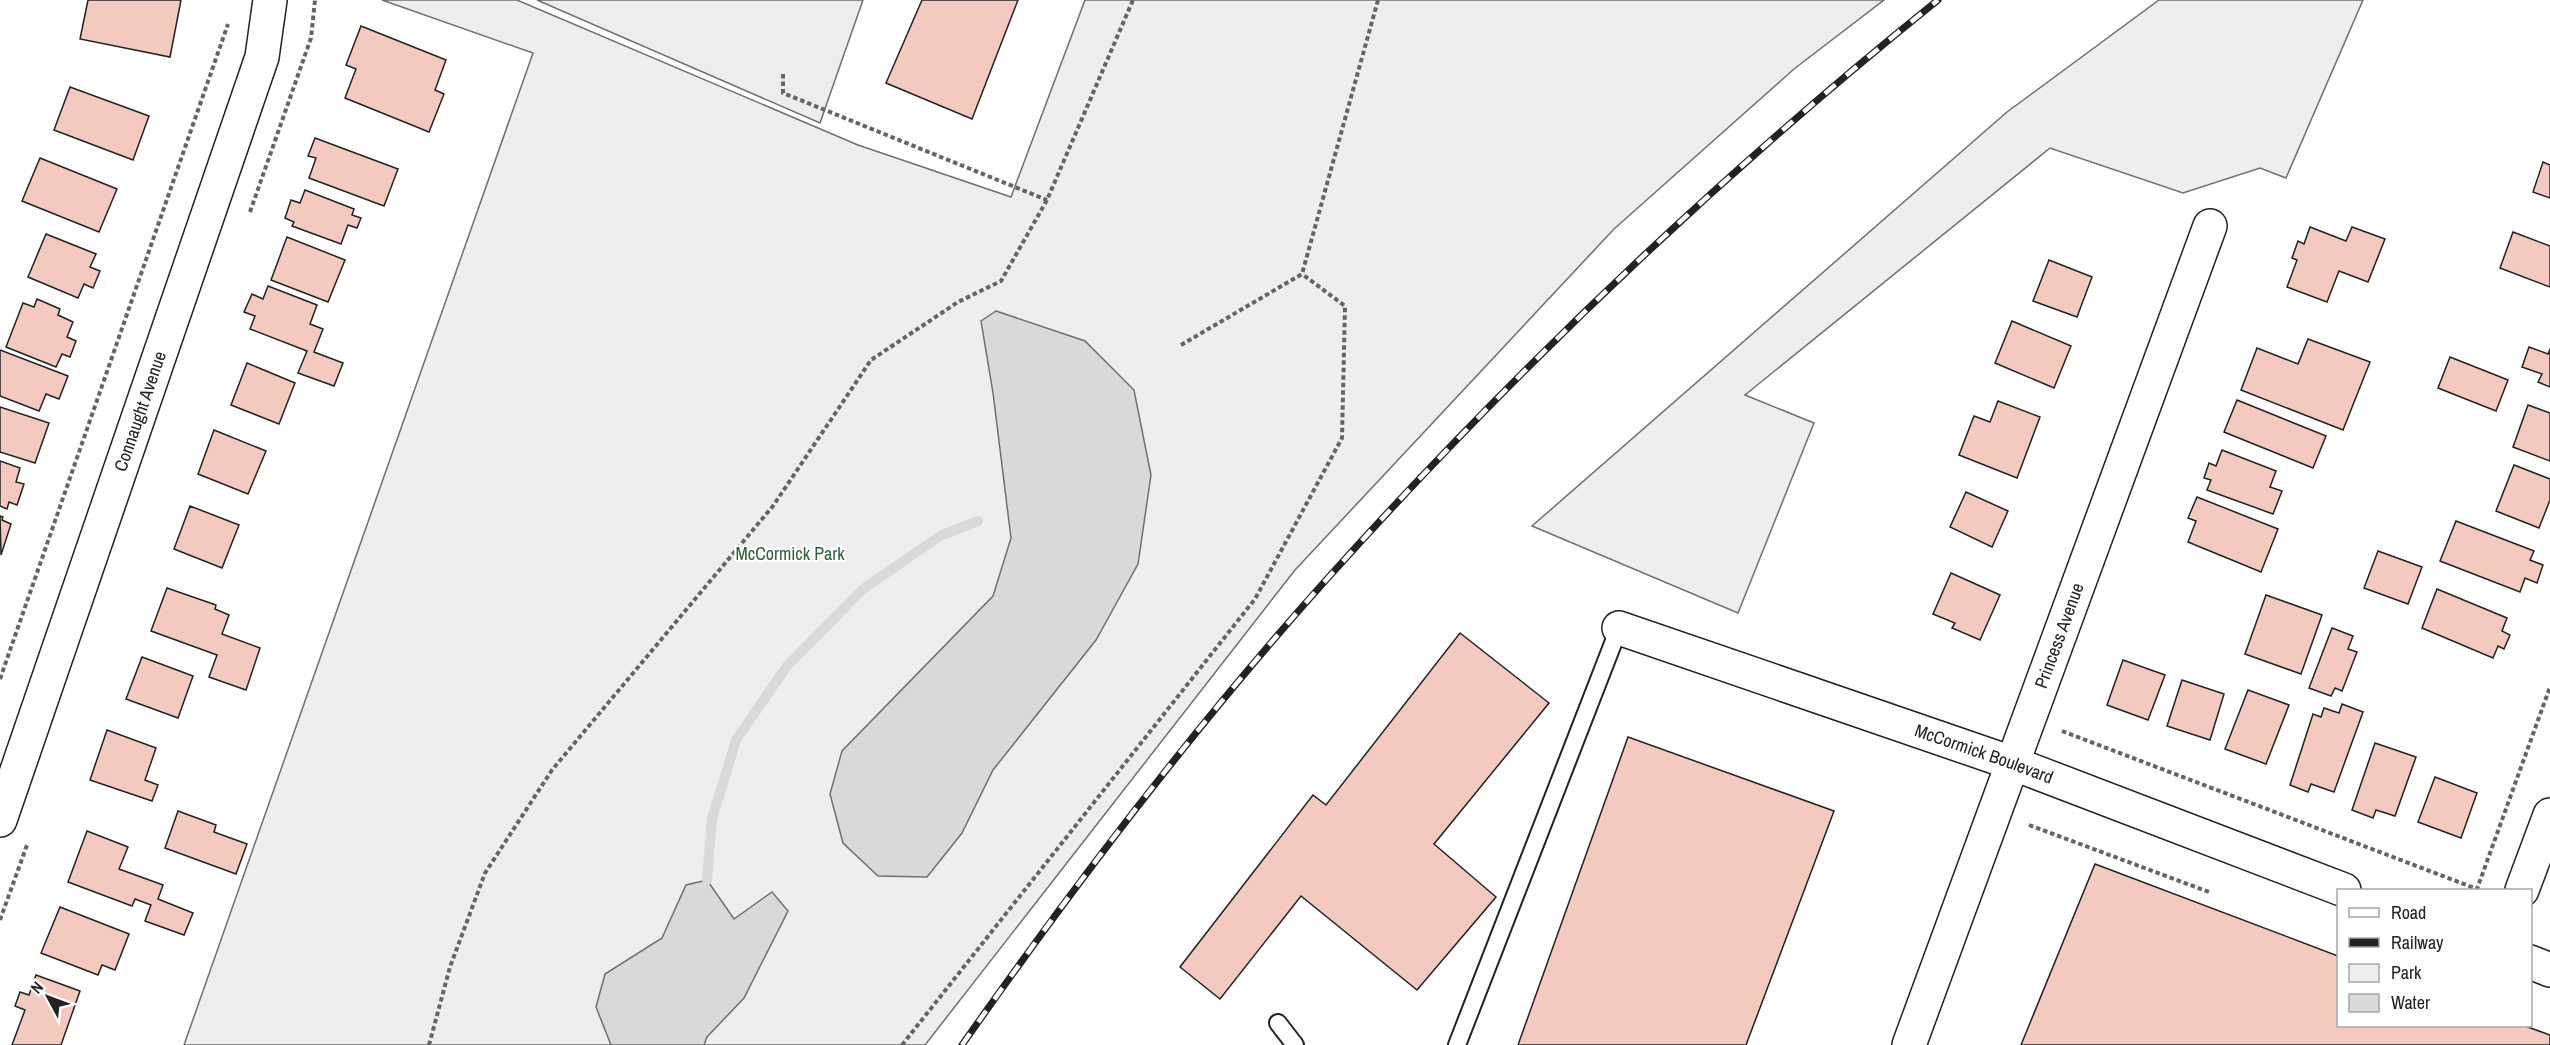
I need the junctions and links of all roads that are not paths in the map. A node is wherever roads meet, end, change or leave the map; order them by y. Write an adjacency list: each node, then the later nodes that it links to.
1 (270, 0): 6 (street, Connaught Avenue)
2 (2210, 226): 4 (street, Princess Avenue)
3 (1618, 628): 4 (street, McCormick Boulevard); 13 (lane)
4 (2012, 763): 7 (street, McCormick Boulevard); 14 (street, Princess Avenue)
5 (2550, 815): 8 (street)
6 (0, 820)
7 (2339, 889)
8 (2523, 889)
9 (2532, 963): 10 (street)
10 (2550, 970)
11 (1278, 1023): 12 (lane)
12 (1295, 1045)
13 (1457, 1045)
14 (1909, 1045)

